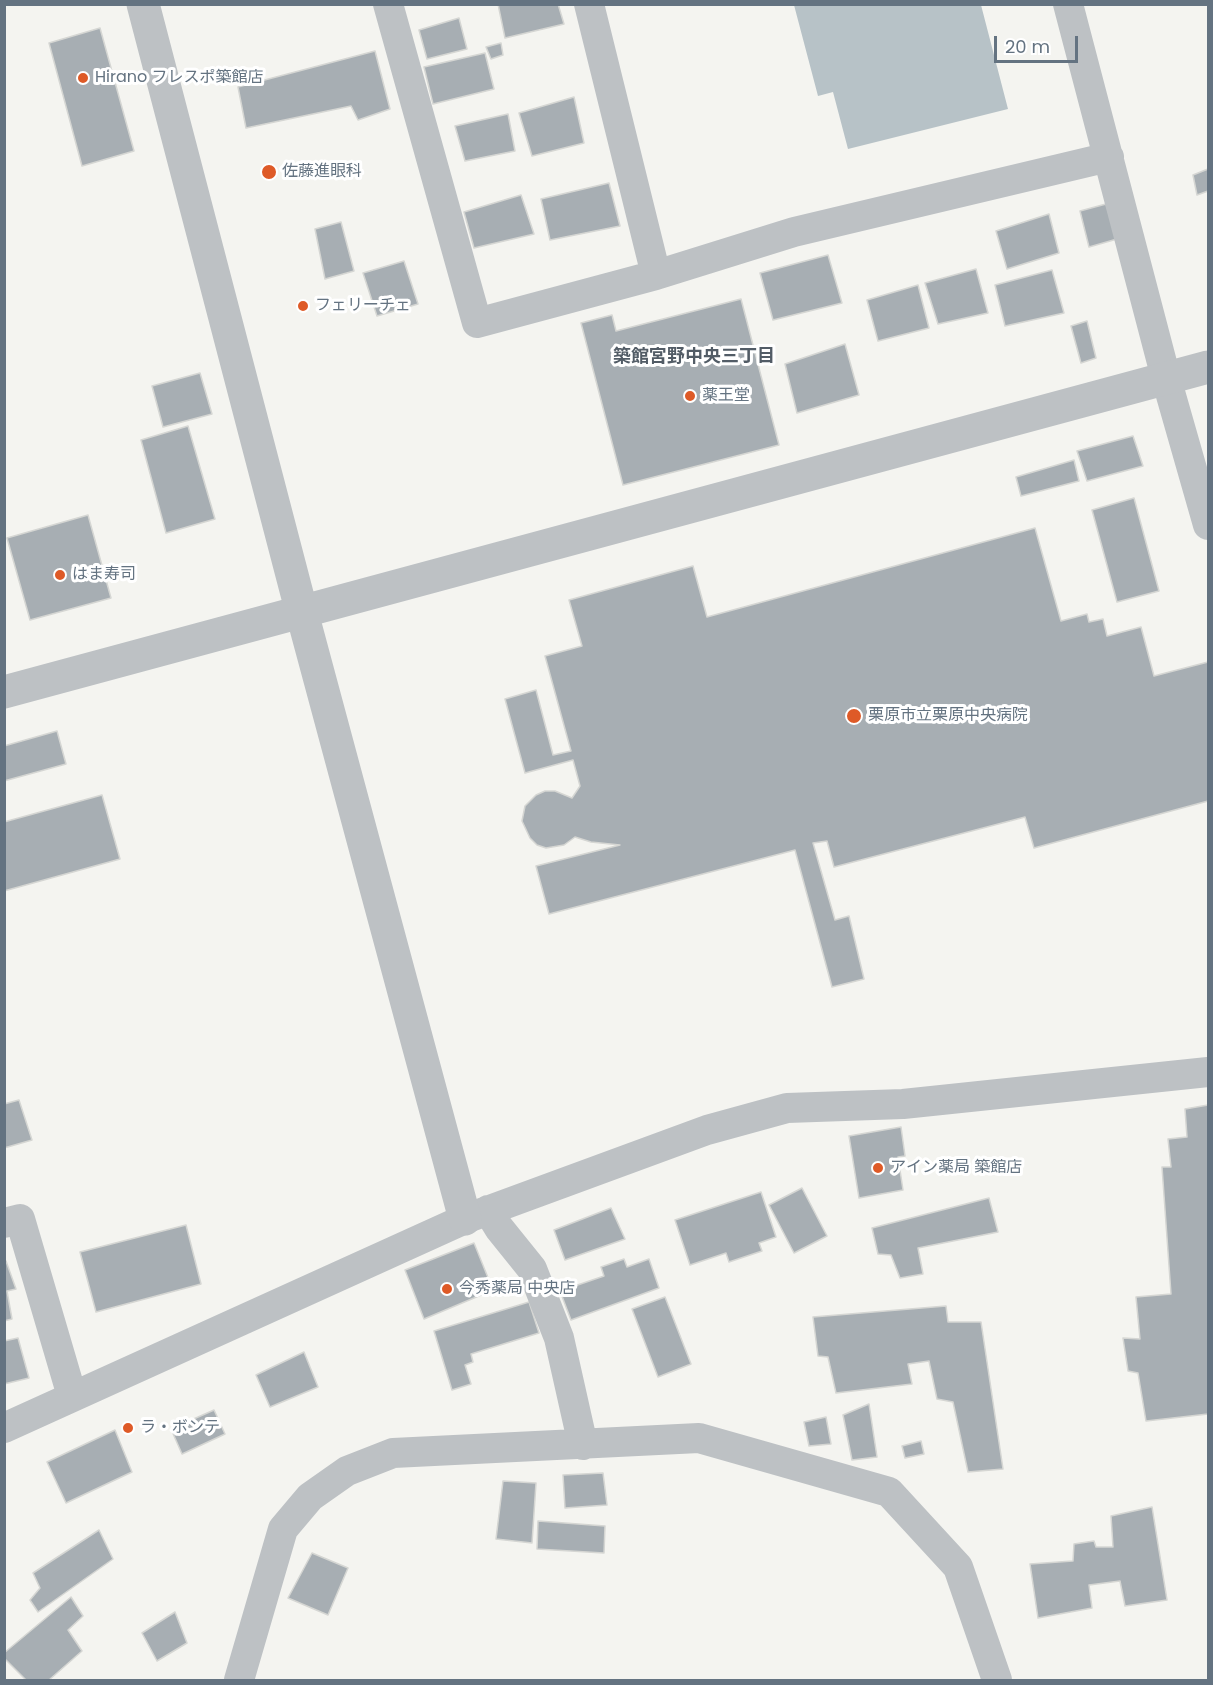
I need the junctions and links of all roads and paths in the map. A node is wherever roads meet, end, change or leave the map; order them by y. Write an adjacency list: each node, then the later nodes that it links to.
1 (143, 4): 10 (street)
2 (388, 4): 6 (street)
3 (589, 4): 6 (street)
4 (1068, 4): 5 (street)
5 (1109, 157): 6 (street); 8 (street)
6 (656, 275)
7 (1209, 367): 8 (street)
8 (1166, 378): 9 (street); 10 (street)
9 (1209, 525)
10 (302, 613): 11 (street); 13 (street)
11 (4, 692)
12 (1209, 1072): 13 (street)
13 (477, 1214): 15 (street); 17 (street)
14 (4, 1222): 15 (street)
15 (72, 1396): 16 (street)
16 (4, 1428)
17 (583, 1444): 18 (street); 19 (street)
18 (239, 1680)
19 (997, 1680)

